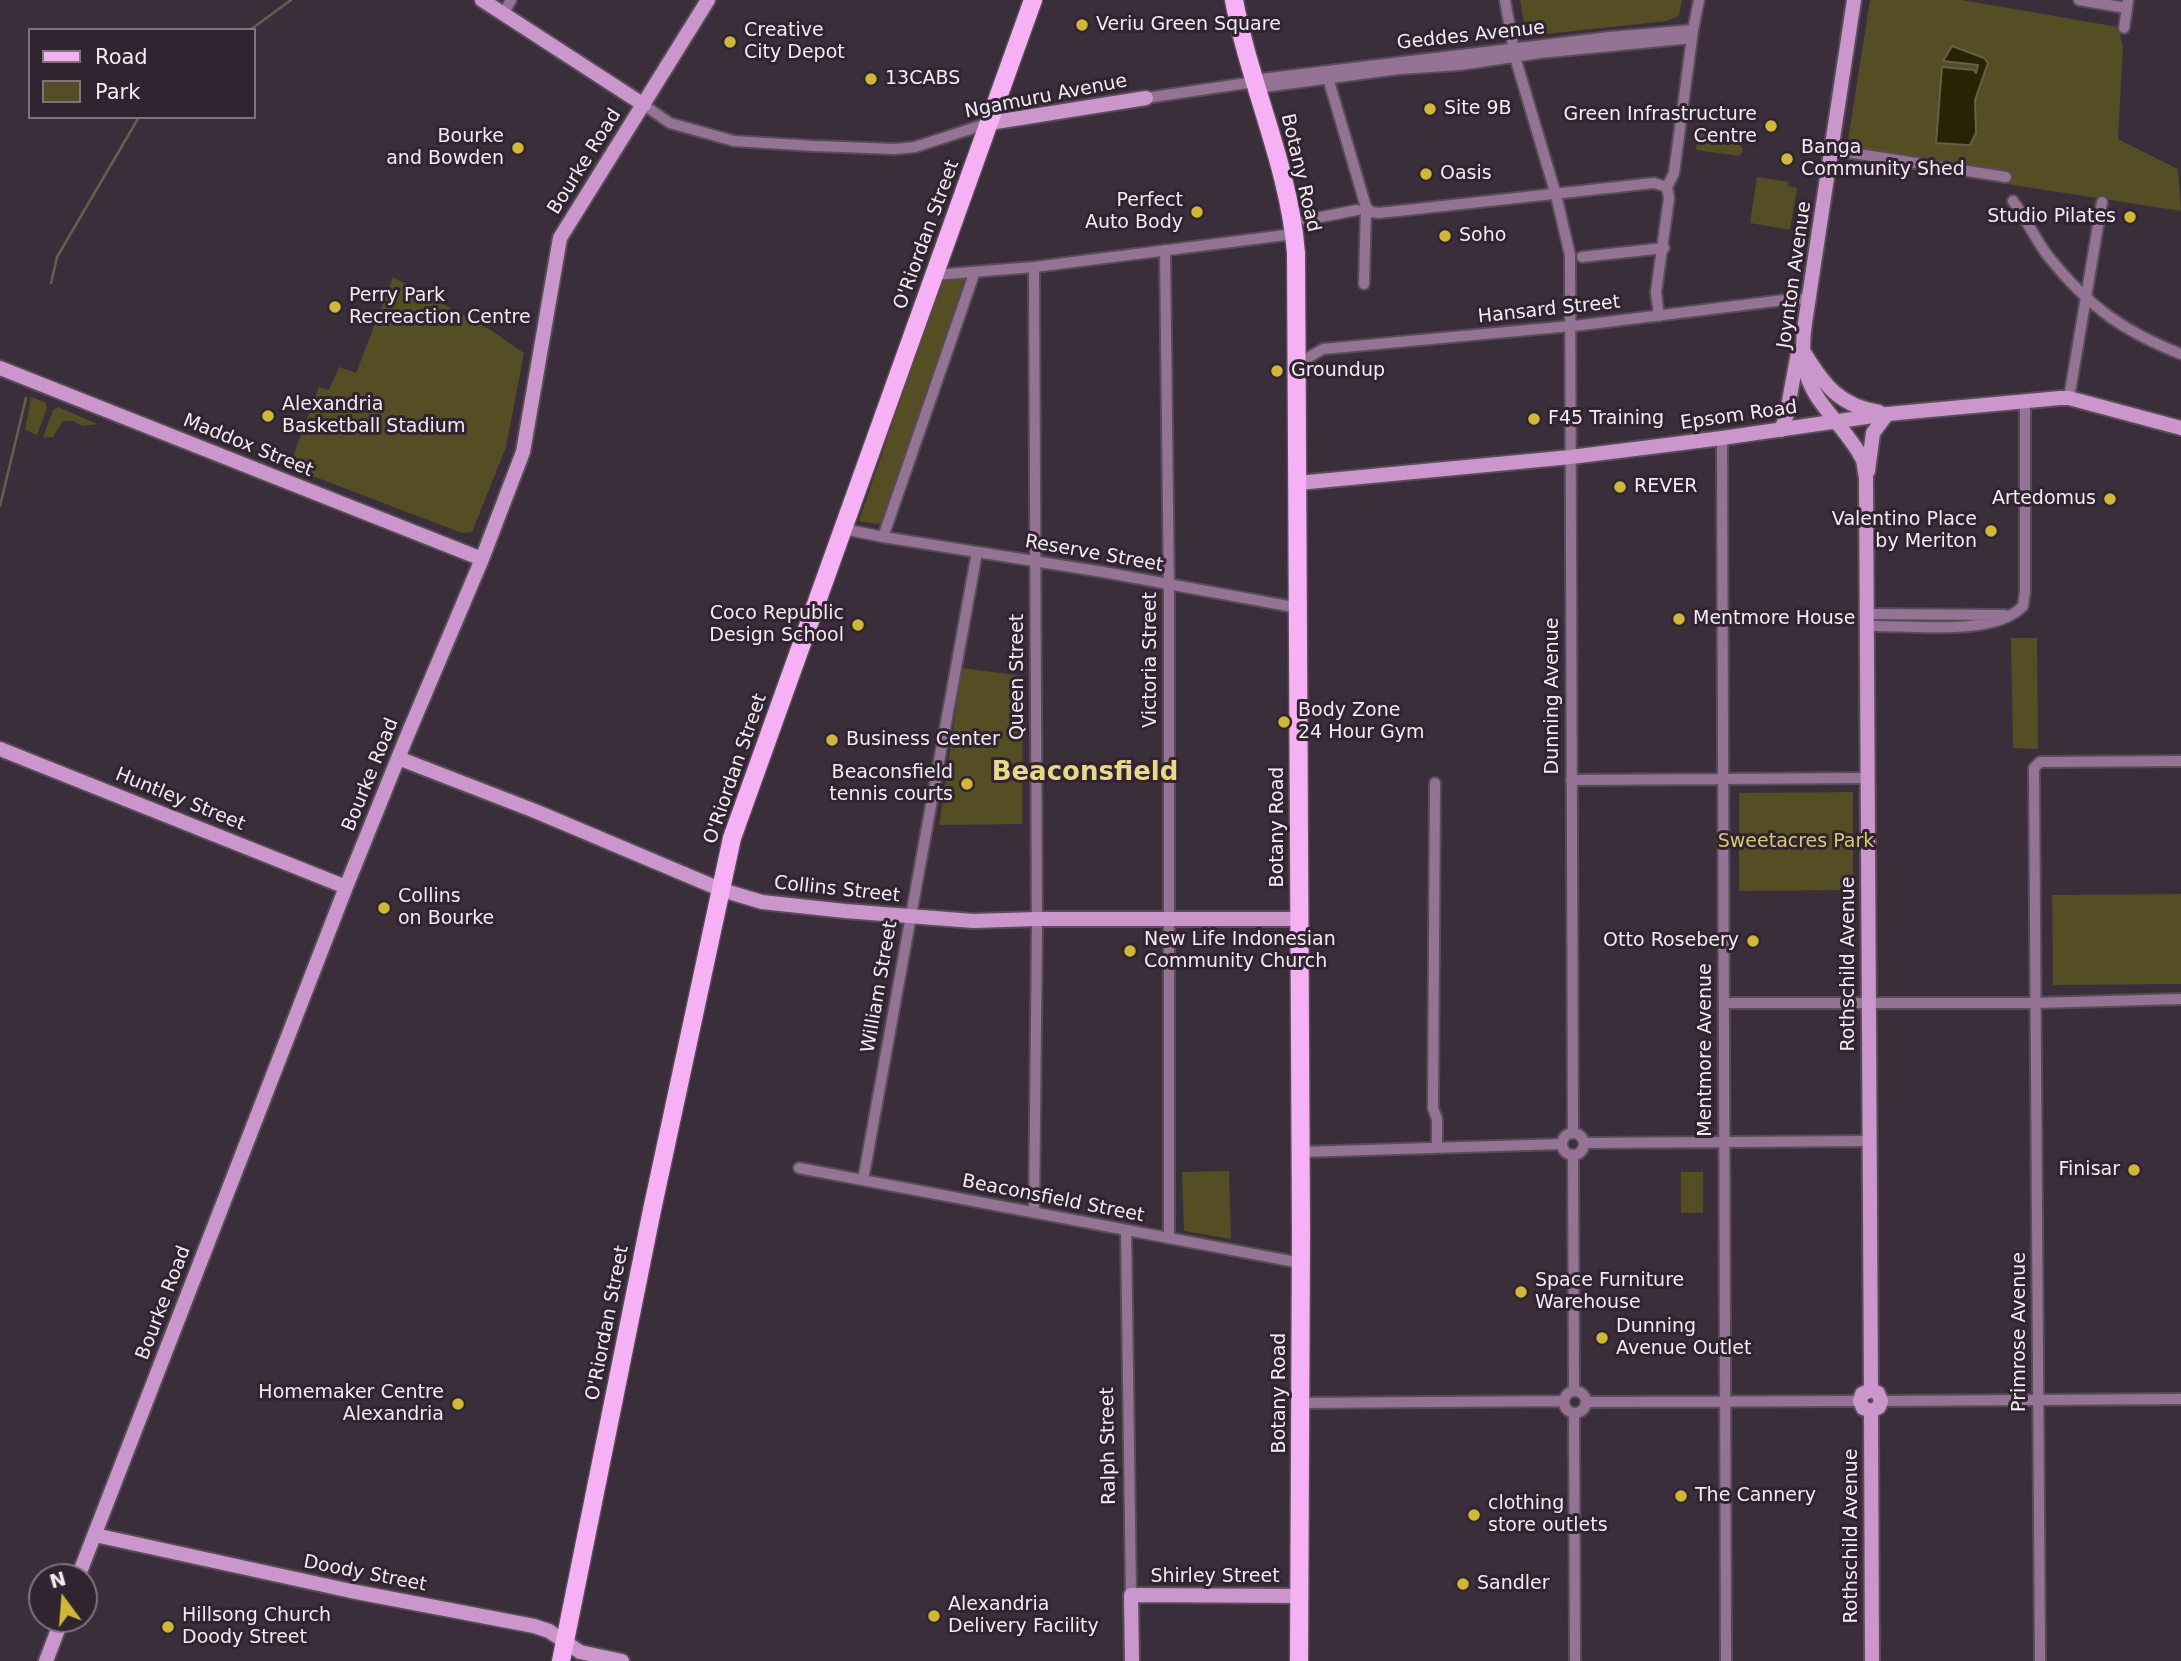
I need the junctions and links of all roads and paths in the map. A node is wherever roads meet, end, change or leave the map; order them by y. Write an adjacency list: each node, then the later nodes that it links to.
1 (482, 0): 11 (street)
2 (511, 0): 11 (street)
3 (708, 0): 18 (street, Bourke Road)
4 (1033, 0): 19 (main road, O'Riordan Street)
5 (1234, 0): 16 (main road, Botany Road)
6 (1505, 0): 14 (street, Dunning Avenue)
7 (1699, 0): 13 (street)
8 (1854, 0): 20 (street, Joynton Avenue)
9 (2080, 0): 10 (street)
10 (2128, 4): 12 (street)
11 (503, 14): 18 (street)
12 (2124, 28)
13 (1693, 34): 14 (street, Geddes Avenue); 22 (street)
14 (1514, 53): 15 (street, Geddes Avenue); 16 (street, Geddes Avenue); 23 (street, Dunning Avenue)
15 (1328, 78): 16 (street, Geddes Avenue); 26 (street)
16 (1254, 83): 17 (street, Ngamuru Avenue); 27 (main road, Botany Road)
17 (1146, 98): 19 (street, Ngamuru Avenue)
18 (644, 105): 19 (street, Ngamuru Avenue); 57 (street, Bourke Road)
19 (989, 123): 33 (main road, O'Riordan Street)
20 (1833, 150): 21 (street); 36 (street, Joynton Avenue)
21 (2001, 177)
22 (1667, 187): 23 (street); 28 (street)
23 (1556, 195): 26 (street); 38 (street, Dunning Avenue)
24 (2013, 201): 35 (street)
25 (2102, 202): 35 (street)
26 (1361, 208): 27 (street); 34 (street)
27 (1300, 227): 29 (street); 42 (main road, Botany Road)
28 (1664, 248): 30 (street); 37 (street)
29 (1165, 250): 31 (street); 59 (street, Victoria Street)
30 (1582, 257)
31 (1034, 267): 32 (street); 58 (street, Queen Street)
32 (975, 274): 33 (street); 55 (street)
33 (935, 275): 54 (main road, O'Riordan Street)
34 (1364, 285)
35 (2086, 297): 41 (street); 44 (street)
36 (1809, 299): 37 (street, Hansard Street); 39 (street, Joynton Avenue)
37 (1659, 316): 38 (street, Hansard Street)
38 (1570, 327): 42 (street, Hansard Street); 51 (street, Dunning Avenue)
39 (1803, 333): 40 (street, Joynton Avenue); 49 (street)
40 (1802, 349): 46 (street); 47 (street, Joynton Avenue)
41 (2181, 354)
42 (1297, 365): 52 (main road, Botany Road)
43 (0, 368): 57 (street, Maddox Street)
44 (2069, 398): 45 (street, Epsom Road); 48 (street, Epsom Road)
45 (2025, 400): 46 (street, Epsom Road); 62 (street)
46 (1887, 414): 47 (street, Epsom Road); 53 (street)
47 (1835, 421): 49 (street, Epsom Road); 53 (street, Rothschild Avenue)
48 (2181, 428)
49 (1781, 430): 50 (street, Epsom Road)
50 (1722, 438): 51 (street, Epsom Road); 69 (street, Mentmore Avenue)
51 (1571, 457): 52 (street, Epsom Road); 70 (street, Dunning Avenue)
52 (1298, 483): 60 (main road, Botany Road)
53 (1866, 486): 63 (street, Rothschild Avenue)
54 (844, 528): 55 (street, Reserve Street); 73 (main road, O'Riordan Street)
55 (883, 537): 56 (street, Reserve Street)
56 (976, 552): 58 (street, Reserve Street); 74 (street, William Street)
57 (482, 559): 66 (street, Bourke Road)
58 (1037, 561): 59 (street, Reserve Street); 75 (street, Queen Street)
59 (1169, 585): 60 (street, Reserve Street); 76 (street, Victoria Street)
60 (1299, 608): 77 (main road, Botany Road)
61 (1920, 614): 62 (street); 63 (street); 64 (street)
62 (2013, 614): 64 (street)
63 (1868, 620): 64 (street); 68 (street, Rothschild Avenue)
64 (1939, 626)
65 (0, 749): 72 (street, Huntley Street)
66 (398, 758): 72 (street, Bourke Road); 73 (street, Collins Street)
67 (2181, 761): 81 (street, Primrose Avenue)
68 (1868, 778): 69 (street); 79 (street, Rothschild Avenue)
69 (1724, 779): 70 (street); 80 (street, Mentmore Avenue)
70 (1571, 780): 82 (street, Dunning Avenue)
71 (1435, 783): 87 (street)
72 (346, 887): 105 (street, Bourke Road)
73 (722, 890): 74 (street, Collins Street); 110 (main road, O'Riordan Street)
74 (911, 917): 75 (street, Collins Street); 91 (street, William Street)
75 (1037, 919): 76 (street, Collins Street); 92 (street, Queen Street)
76 (1168, 919): 77 (street, Collins Street); 94 (street, Victoria Street)
77 (1299, 919): 88 (main road, Botany Road)
78 (2181, 999): 81 (street)
79 (1869, 1002): 80 (street); 81 (street); 83 (street, Rothschild Avenue)
80 (1724, 1003): 84 (street, Mentmore Avenue)
81 (2035, 1003): 98 (street, Primrose Avenue)
82 (1573, 1132): 85 (street); 86 (street)
83 (1869, 1141): 84 (street); 101 (street, Rothschild Avenue)
84 (1724, 1142): 85 (street); 100 (street, Mentmore Avenue)
85 (1584, 1143): 89 (street)
86 (1562, 1144): 87 (street); 89 (street)
87 (1437, 1148): 88 (street)
88 (1301, 1152): 95 (main road, Botany Road)
89 (1573, 1155): 96 (street)
90 (799, 1168): 91 (street, Beaconsfield Street)
91 (863, 1180): 92 (street, Beaconsfield Street)
92 (1034, 1213): 93 (street, Beaconsfield Street)
93 (1126, 1230): 94 (street, Beaconsfield Street); 107 (street, Ralph Street)
94 (1169, 1238): 95 (street, Beaconsfield Street)
95 (1301, 1263): 103 (main road, Botany Road)
96 (1574, 1390): 99 (street); 102 (street)
97 (2181, 1399): 98 (street)
98 (2039, 1400): 101 (street); 119 (street, Primrose Avenue)
99 (1563, 1401): 103 (street); 104 (street)
100 (1726, 1401): 101 (street); 102 (street); 117 (street, Mentmore Avenue)
101 (1871, 1401): 118 (street, Rothschild Avenue)
102 (1586, 1402): 104 (street)
103 (1301, 1403): 108 (main road, Botany Road)
104 (1574, 1413): 116 (street)
105 (95, 1535): 106 (street, Bourke Road); 110 (street, Doody Street)
106 (84, 1563)
107 (1131, 1595): 108 (street, Shirley Street); 114 (street, Ralph Street)
108 (1300, 1596): 115 (main road, Botany Road)
109 (57, 1633): 111 (street)
110 (565, 1642): 112 (main road, O'Riordan Street); 113 (street, Doody Street)
111 (46, 1661)
112 (561, 1661)
113 (622, 1661)
114 (1132, 1661)
115 (1299, 1661)
116 (1575, 1661)
117 (1726, 1661)
118 (1872, 1661)
119 (2040, 1661)

